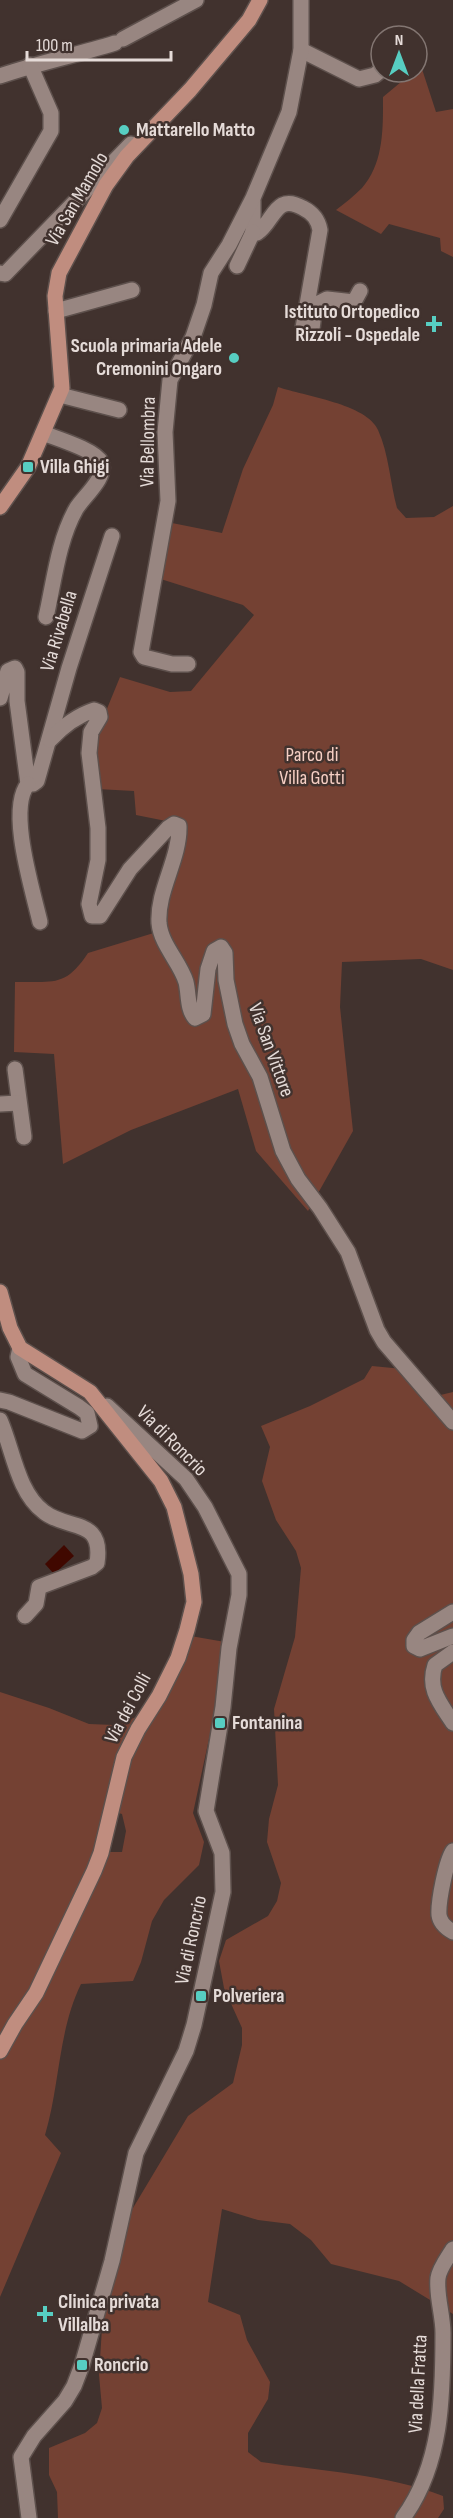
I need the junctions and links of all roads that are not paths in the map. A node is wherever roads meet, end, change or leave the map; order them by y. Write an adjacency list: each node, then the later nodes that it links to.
1 (196, 0): 5 (street)
2 (260, 0): 8 (main road, Via San Mamolo)
3 (301, 0): 4 (street, Via Bellombra)
4 (301, 50): 7 (street); 9 (street, Via Bellombra)
5 (30, 65): 6 (street); 10 (street)
6 (0, 76)
7 (369, 76)
8 (154, 130): 13 (street); 16 (main road, Via San Mamolo)
9 (253, 198): 11 (street, Via Bellombra); 24 (street, Via Bellombra)
10 (0, 220)
11 (253, 232): 12 (street, Via Bellombra); 15 (street, Via Bellombra)
12 (237, 266)
13 (2, 275)
14 (132, 290): 16 (street)
15 (360, 291)
16 (56, 311): 17 (main road, Via San Mamolo)
17 (60, 395): 18 (street); 19 (main road, Via San Mamolo)
18 (119, 410)
19 (43, 433): 20 (main road, Via San Mamolo); 23 (street, Via Rivabella)
20 (5, 494): 21 (main road, Via San Mamolo)
21 (0, 507)
22 (112, 536): 26 (street, Via Rivabella)
23 (46, 617)
24 (188, 664)
25 (0, 698): 27 (street)
26 (50, 740): 27 (street); 38 (street, Via San Vittore)
27 (27, 784): 28 (street)
28 (40, 922)
29 (15, 1068): 30 (street)
30 (18, 1103): 31 (street); 32 (street)
31 (0, 1104)
32 (24, 1137)
33 (0, 1292): 34 (main road)
34 (20, 1348): 35 (main road); 36 (street)
35 (90, 1392): 46 (main road, Via dei Colli); 48 (street, Via di Roncrio)
36 (0, 1400)
37 (0, 1420): 40 (street)
38 (453, 1422)
39 (453, 1612): 41 (street)
40 (25, 1616)
41 (453, 1636)
42 (453, 1652): 43 (street)
43 (453, 1723)
44 (453, 1851): 45 (street)
45 (453, 1932)
46 (0, 2051)
47 (453, 2249): 49 (street, Via della Fratta)
48 (30, 2518)
49 (403, 2518)

